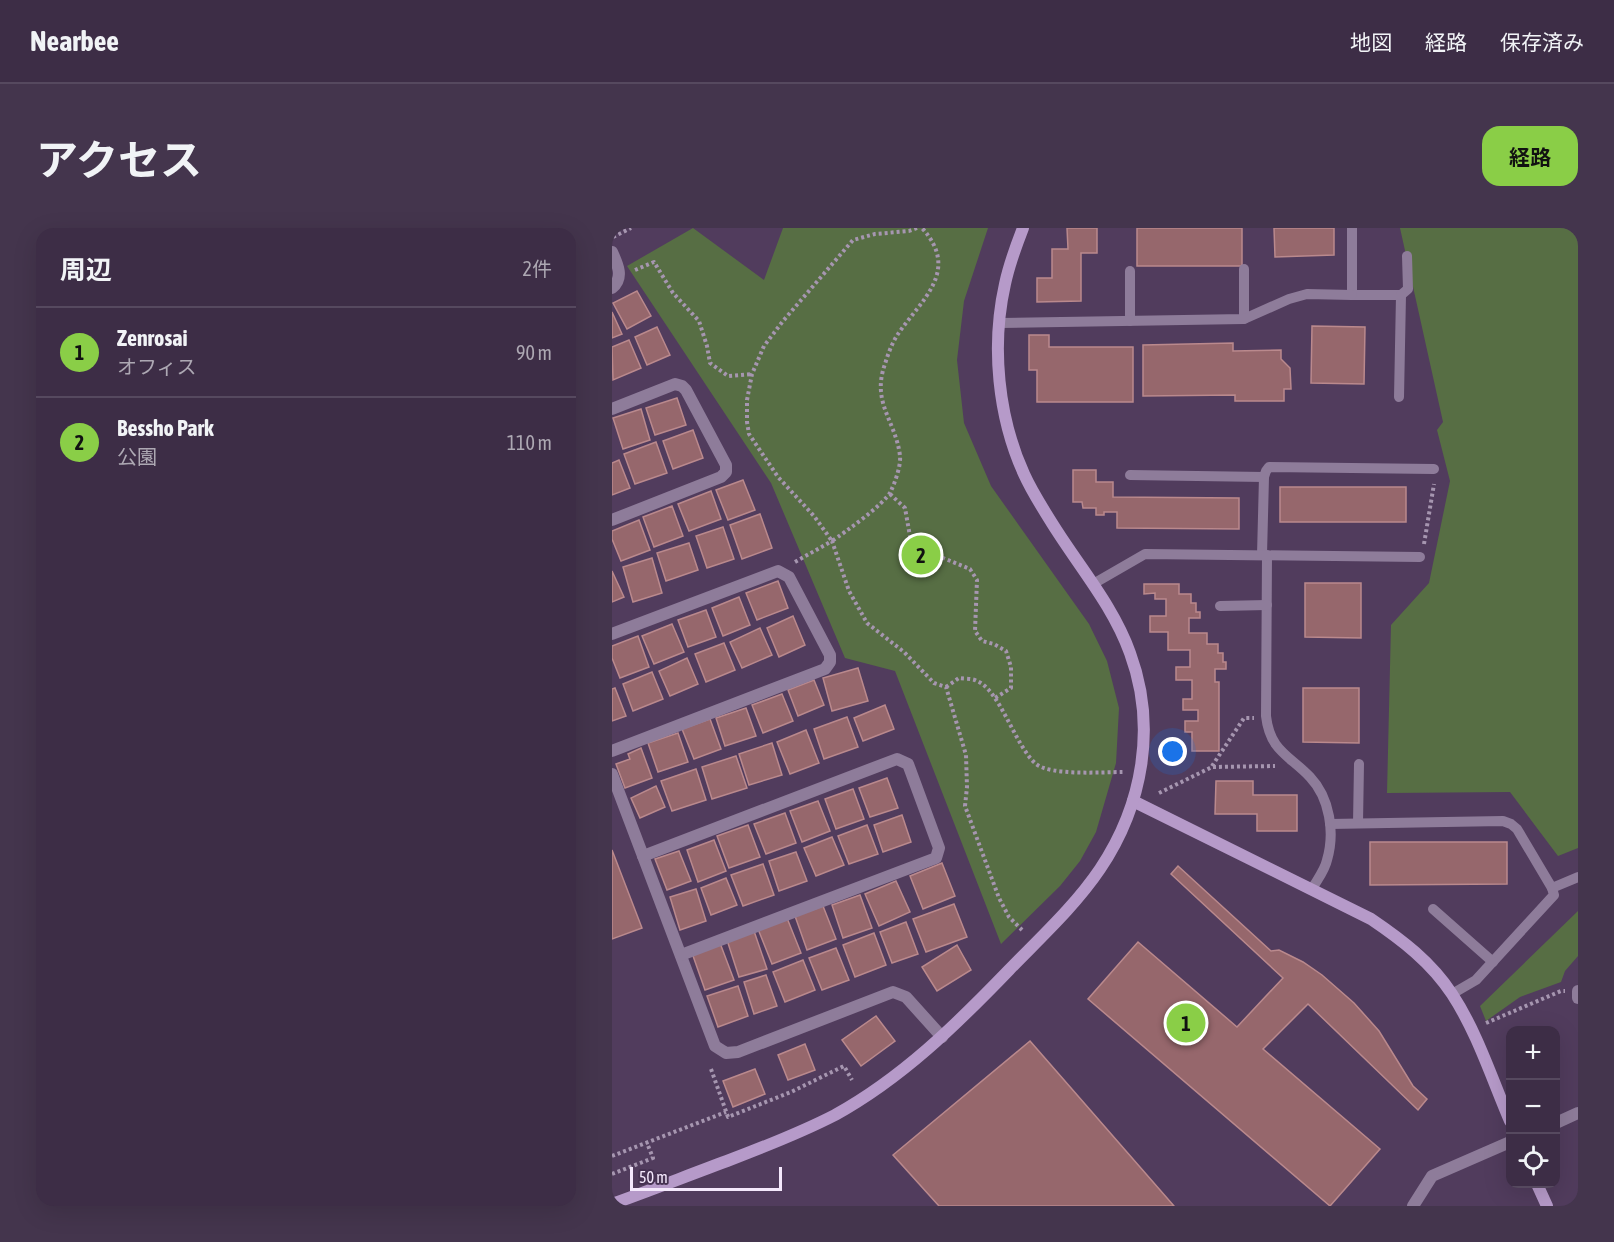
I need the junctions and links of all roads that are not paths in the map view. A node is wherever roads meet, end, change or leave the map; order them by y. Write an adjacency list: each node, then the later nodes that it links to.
1 (1023, 228): 12 (street)
2 (1352, 228): 8 (lane)
3 (612, 252): 7 (street)
4 (1407, 256): 9 (lane)
5 (1244, 269): 10 (lane)
6 (1130, 272): 11 (lane)
7 (612, 288)
8 (1352, 295): 9 (lane); 10 (lane)
9 (1401, 295): 13 (lane)
10 (1244, 320): 11 (lane)
11 (1130, 321): 12 (lane)
12 (1000, 323): 21 (street)
13 (1399, 397)
14 (612, 409): 18 (street)
15 (1434, 469): 17 (lane)
16 (1130, 475): 17 (lane)
17 (1264, 477): 19 (lane)
18 (612, 520)
19 (1265, 555): 20 (lane); 21 (lane); 22 (lane)
20 (1420, 557)
21 (1093, 584): 28 (street)
22 (1267, 605): 23 (lane); 30 (lane)
23 (1220, 606)
24 (612, 634): 25 (street)
25 (612, 751)
26 (1359, 764): 29 (lane)
27 (612, 774): 31 (street)
28 (1133, 801): 34 (street); 41 (street)
29 (1358, 823): 30 (lane); 33 (lane)
30 (1330, 824): 34 (lane)
31 (643, 856): 36 (street); 36 (street)
32 (1578, 877): 33 (lane)
33 (1552, 888): 37 (lane)
34 (1312, 889): 39 (street)
35 (1433, 909): 37 (lane)
36 (681, 955): 41 (street)
37 (1493, 962): 39 (lane)
38 (1578, 992): 40 (street)
39 (1452, 994): 42 (street)
40 (1578, 998)
41 (942, 1037): 48 (street)
42 (1506, 1112)
43 (1578, 1113): 44 (street)
44 (1560, 1121)
45 (1506, 1144): 47 (street)
46 (1540, 1188): 49 (street)
47 (1419, 1202)
48 (612, 1204)
49 (1547, 1206)

